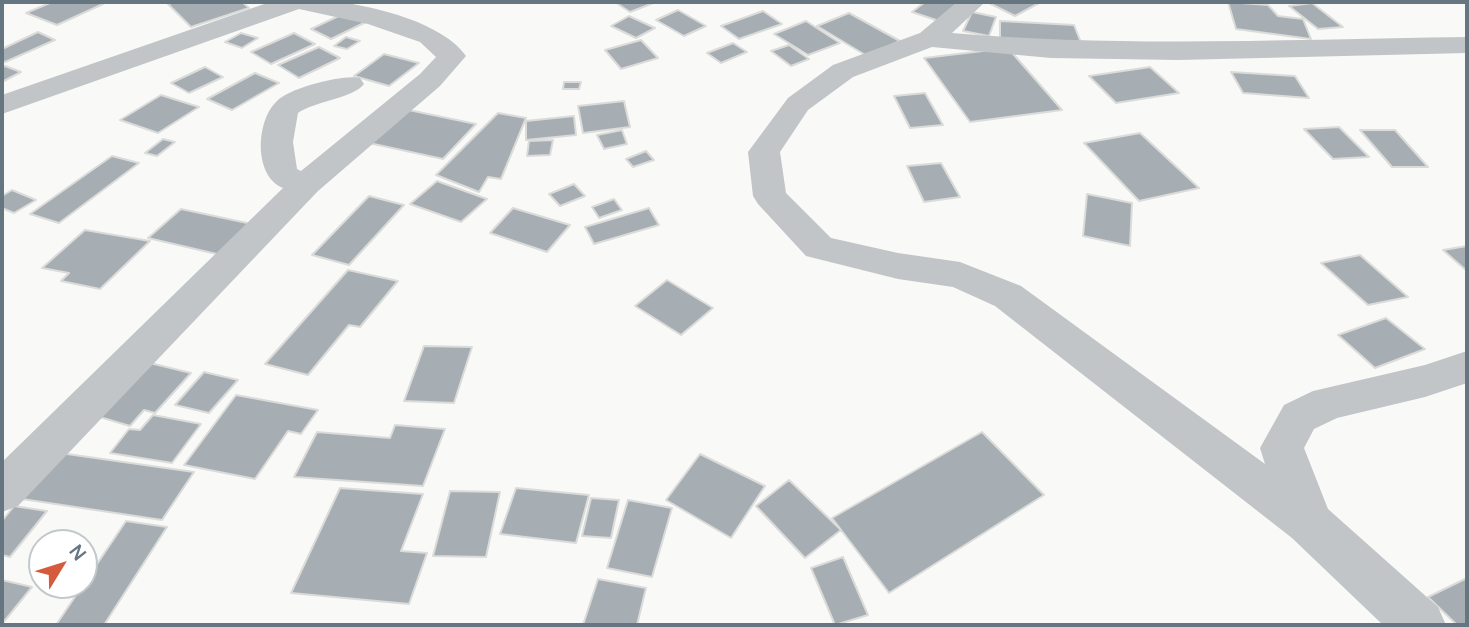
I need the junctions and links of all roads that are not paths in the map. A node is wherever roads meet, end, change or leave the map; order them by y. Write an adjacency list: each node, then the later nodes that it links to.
1 (294, 2): 9 (street)
2 (303, 2): 5 (street)
3 (411, 2): 5 (street)
4 (972, 2): 6 (street)
5 (375, 18): 10 (street)
6 (929, 38): 7 (street); 13 (street)
7 (1467, 45)
8 (350, 84): 10 (street)
9 (2, 105)
10 (306, 184): 12 (street)
11 (1467, 367): 13 (street)
12 (2, 492)
13 (1309, 523): 14 (street)
14 (1420, 625)

